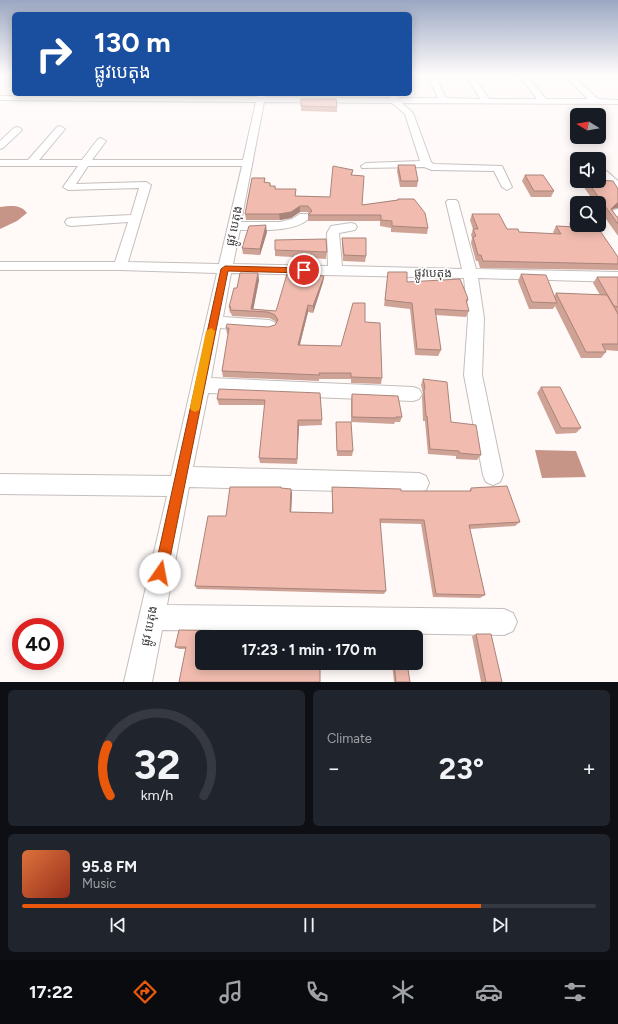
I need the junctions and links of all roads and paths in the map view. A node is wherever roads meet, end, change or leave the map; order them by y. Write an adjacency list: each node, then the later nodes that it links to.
1 (260, 106): 10 (street, ផ្លូវ បេតុង)
2 (402, 106): 11 (street)
3 (60, 129): 8 (street)
4 (17, 130): 6 (street)
5 (101, 141): 9 (street)
6 (0, 146)
7 (0, 163): 8 (street)
8 (31, 163): 9 (street)
9 (85, 163): 10 (street); 21 (street)
10 (248, 163): 24 (street, ផ្លូវ បេតុង)
11 (426, 164): 12 (street); 16 (street)
12 (366, 166)
13 (606, 170): 14 (street)
14 (612, 170)
15 (606, 176): 17 (street)
16 (507, 187)
17 (618, 187)
18 (452, 202): 30 (street)
19 (618, 214): 22 (street)
20 (304, 217): 24 (street)
21 (134, 218): 23 (street); 26 (street)
22 (618, 219)
23 (71, 222)
24 (234, 226): 28 (street, ផ្លូវ បេតុង)
25 (351, 227): 29 (street)
26 (120, 266): 27 (street, ផ្លូវបេតុង); 28 (street, ផ្លូវបេតុង)
27 (2, 269)
28 (225, 269): 29 (street, ផ្លូវបេតុង); 32 (street, ផ្លូវ បេតុង)
29 (335, 271): 30 (street, ផ្លូវបេតុង)
30 (470, 273): 31 (street, ផ្លូវបេតុង); 36 (street)
31 (618, 277)
32 (213, 322): 33 (street); 34 (street, ផ្លូវ បេតុង)
33 (268, 326)
34 (200, 385): 35 (street); 37 (street, ផ្លូវ បេតុង)
35 (413, 394)
36 (493, 475)
37 (180, 482): 38 (street); 39 (street); 40 (street, ផ្លូវ បេតុង)
38 (419, 483)
39 (0, 484)
40 (151, 617): 41 (street); 42 (street, ផ្លូវ បេតុង)
41 (504, 622)
42 (138, 682)

